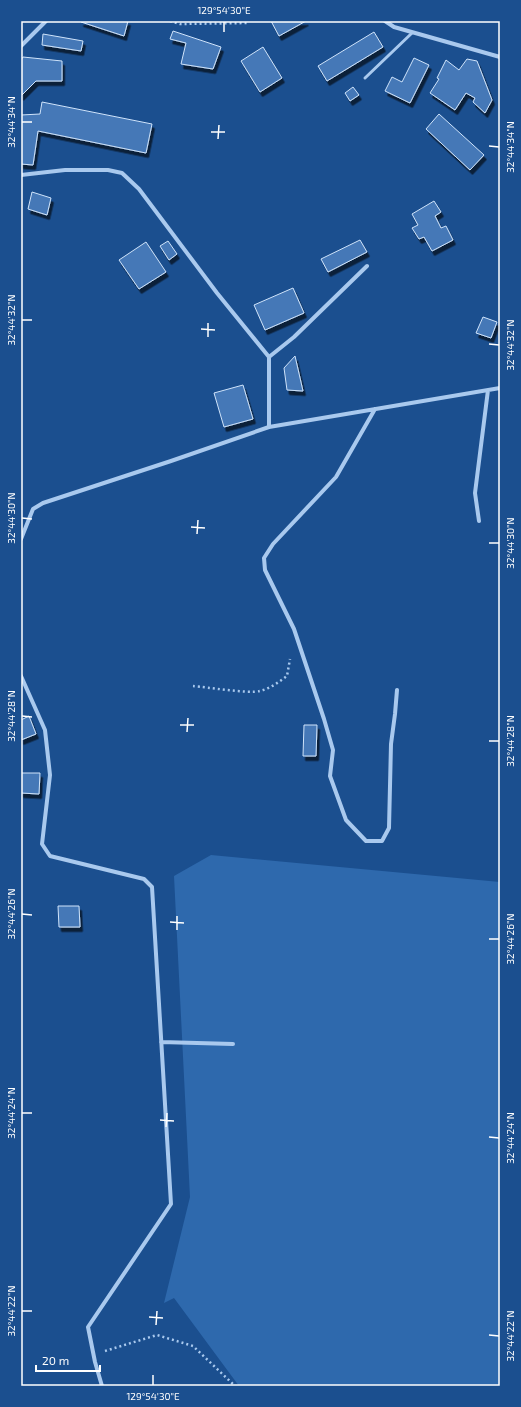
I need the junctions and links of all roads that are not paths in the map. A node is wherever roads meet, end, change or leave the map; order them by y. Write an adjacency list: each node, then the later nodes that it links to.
1 (46, 21): 4 (street)
2 (385, 21): 3 (street)
3 (412, 33): 5 (street); 6 (lane)
4 (21, 46)
5 (500, 57)
6 (365, 78)
7 (21, 175): 9 (street)
8 (367, 266): 9 (street)
9 (270, 357): 13 (street)
10 (500, 388): 11 (street)
11 (488, 390): 12 (street); 14 (street)
12 (375, 409): 13 (street); 17 (street)
13 (269, 427): 15 (street)
14 (478, 521)
15 (21, 539)
16 (21, 676): 18 (street)
17 (397, 690)
18 (161, 1042): 19 (street); 20 (street)
19 (233, 1044)
20 (102, 1386)

